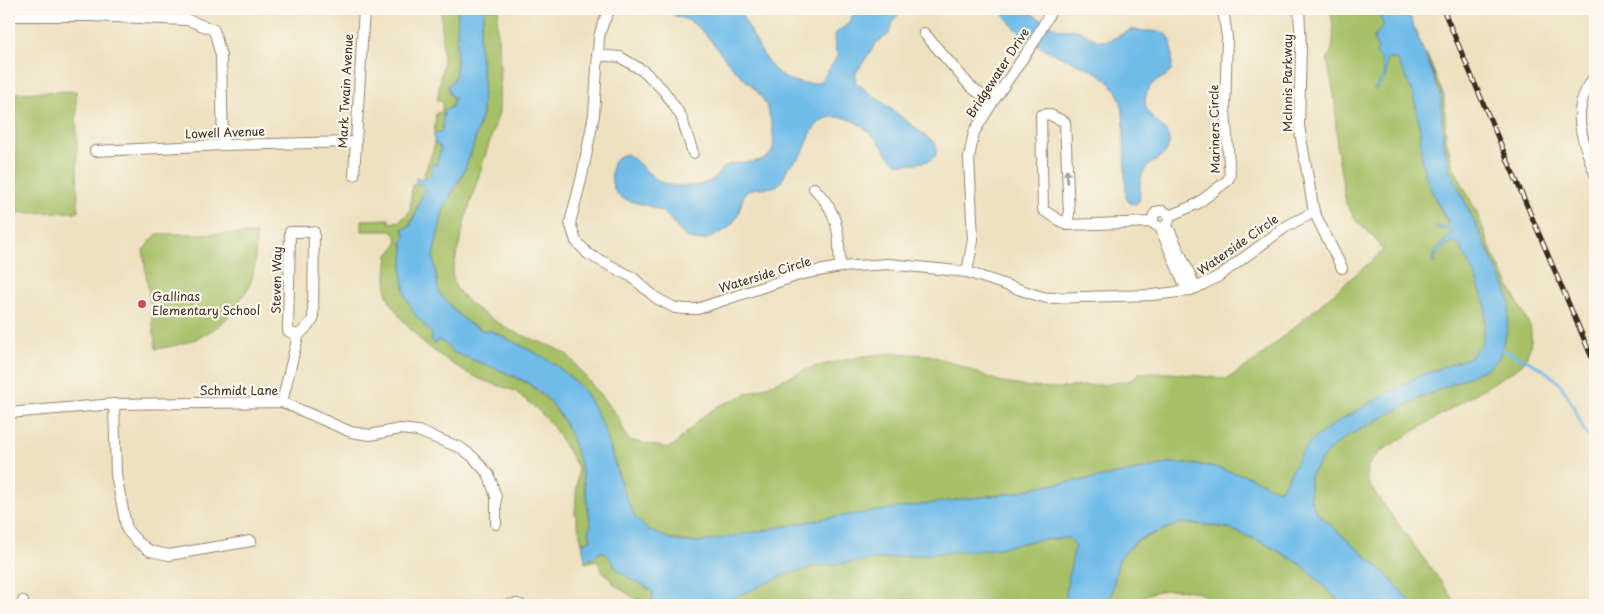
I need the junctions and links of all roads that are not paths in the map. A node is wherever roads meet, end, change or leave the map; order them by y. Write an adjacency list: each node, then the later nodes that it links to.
1 (364, 9): 11 (street, Mark Twain Avenue)
2 (610, 9): 8 (street, Waterside Circle)
3 (1052, 9): 10 (street, Bridgewater Drive)
4 (1223, 9): 19 (street, Mariners Circle)
5 (1298, 9): 18 (street, McInnis Parkway)
6 (9, 16): 12 (street)
7 (924, 33): 10 (street)
8 (597, 55): 14 (street); 21 (street, Waterside Circle)
9 (1595, 74): 15 (street)
10 (992, 102): 23 (street, Bridgewater Drive)
11 (355, 142): 12 (street, Lowell Avenue); 16 (street, Mark Twain Avenue)
12 (223, 145): 13 (street, Lowell Avenue)
13 (95, 151)
14 (693, 153)
15 (1595, 174)
16 (354, 175)
17 (814, 188): 21 (street)
18 (1314, 212): 22 (street, McInnis Parkway); 24 (street, Waterside Circle)
19 (1162, 223): 20 (street, Mariners Circle); 24 (street)
20 (1066, 225): 20 (street, one-way to 20)
21 (840, 267): 23 (street, Waterside Circle)
22 (1342, 268)
23 (967, 272): 24 (street, Waterside Circle)
24 (1192, 290)
25 (298, 336): 25 (street, Steven Way); 26 (street, Steven Way)
26 (282, 402): 27 (street, Schmidt Lane); 29 (street, Schmidt Lane)
27 (114, 404): 28 (street, Schmidt Lane); 30 (street)
28 (9, 413)
29 (496, 524)
30 (251, 541)
31 (505, 605): 32 (street)
32 (521, 605)

